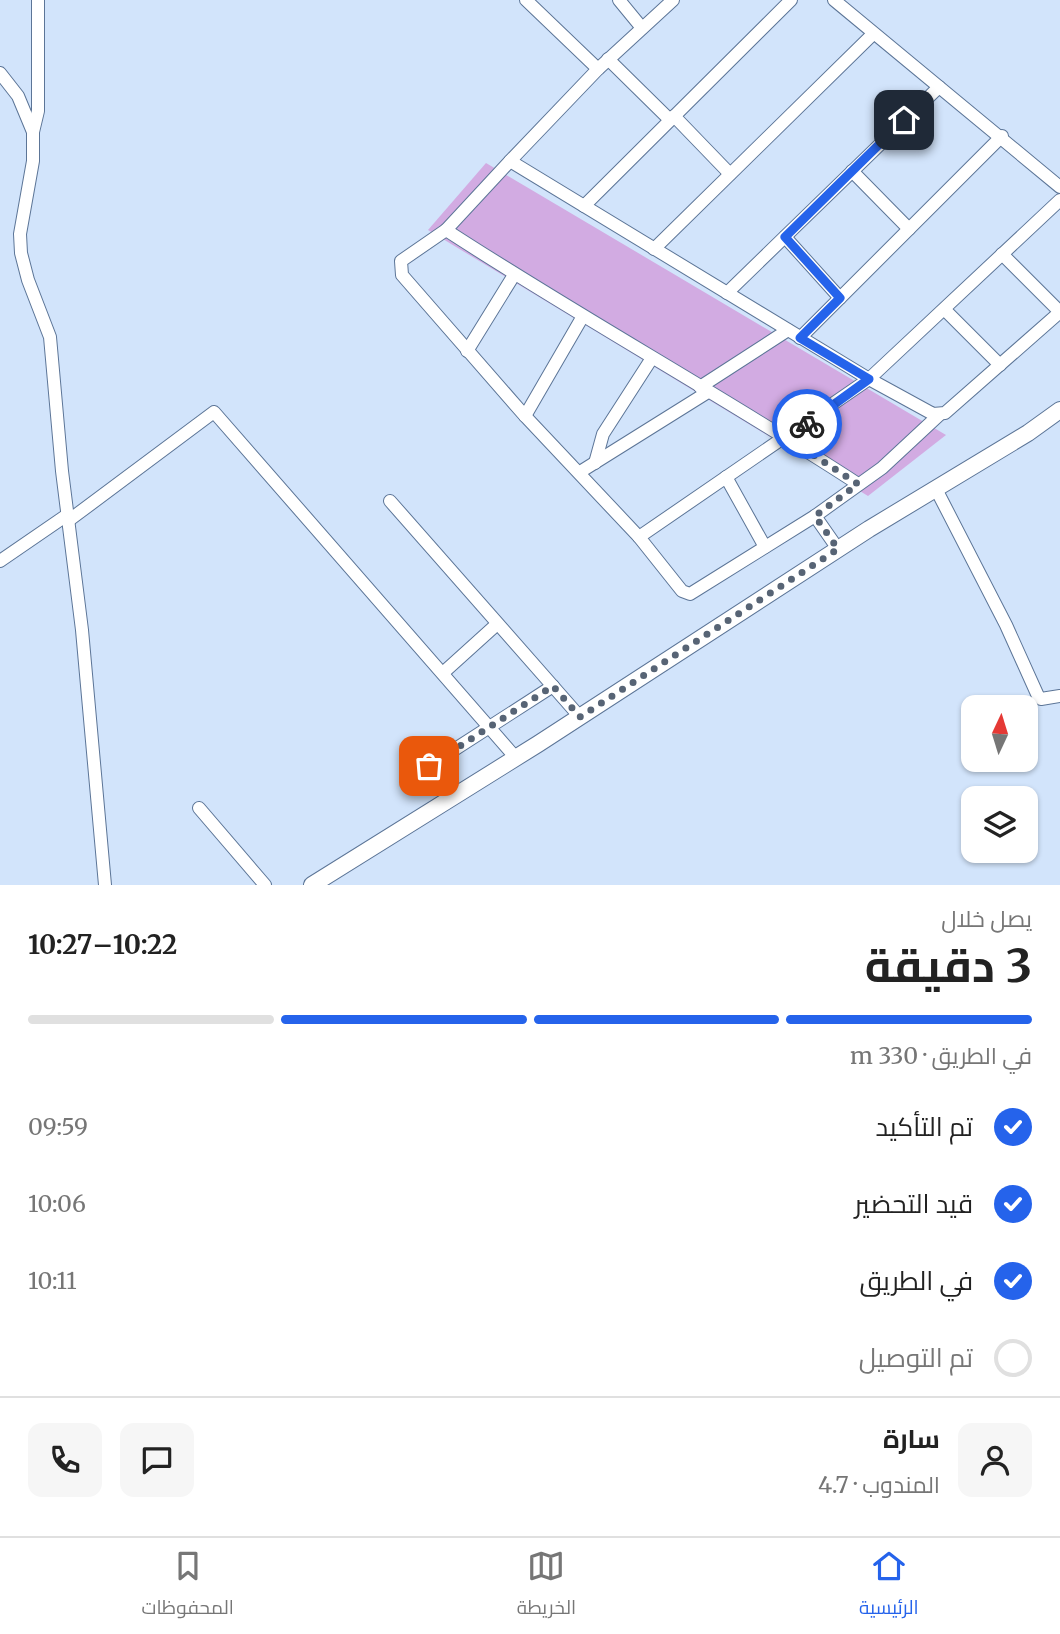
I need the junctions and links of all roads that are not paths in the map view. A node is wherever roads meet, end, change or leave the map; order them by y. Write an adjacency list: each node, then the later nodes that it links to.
1 (38, 0): 14 (street)
2 (526, 0): 10 (street)
3 (619, 0): 7 (street)
4 (673, 0): 7 (street)
5 (791, 0): 13 (street)
6 (834, 0): 8 (street)
7 (642, 28): 9 (street)
8 (873, 34): 12 (street); 18 (street)
9 (608, 59): 10 (street); 13 (street)
10 (597, 69): 16 (street)
11 (0, 73): 14 (street)
12 (939, 87): 15 (street); 17 (street)
13 (672, 118): 18 (street); 21 (street)
14 (33, 132): 51 (street)
15 (1002, 136): 19 (street); 22 (street)
16 (510, 161): 21 (street); 23 (street)
17 (852, 171): 22 (street); 24 (street)
18 (730, 174): 25 (street)
19 (1060, 187)
20 (1060, 200): 26 (street)
21 (584, 206): 25 (street)
22 (909, 229): 29 (street)
23 (446, 230): 27 (street); 35 (street)
24 (785, 237): 28 (street); 29 (street)
25 (654, 249): 28 (street)
26 (1002, 254): 30 (street); 31 (street)
27 (514, 275): 32 (street); 35 (street)
28 (727, 293): 33 (street)
29 (840, 298): 34 (street)
30 (945, 310): 37 (street); 38 (street)
31 (1060, 312): 37 (street)
32 (583, 316): 36 (street); 42 (street)
33 (788, 330): 34 (street); 39 (street)
34 (800, 338): 38 (street)
35 (467, 351): 42 (street)
36 (652, 358): 39 (street); 44 (street)
37 (1000, 365): 41 (street)
38 (869, 379): 41 (street); 43 (street)
39 (704, 389): 43 (street); 44 (street)
40 (1060, 410): 48 (main road)
41 (939, 415): 47 (street)
42 (525, 416): 45 (street)
43 (787, 438): 46 (street); 47 (street)
44 (595, 463): 45 (street)
45 (580, 471): 52 (street)
46 (726, 477): 52 (street); 53 (street)
47 (858, 484): 50 (street)
48 (936, 489): 54 (main road); 59 (street)
49 (390, 501): 56 (street)
50 (815, 516): 53 (street); 54 (street)
51 (68, 518): 55 (street); 57 (street); 65 (street)
52 (639, 537): 53 (street)
53 (765, 547)
54 (838, 549): 60 (main road)
55 (0, 561)
56 (496, 625): 57 (street); 58 (street)
57 (444, 673): 61 (street)
58 (553, 686): 60 (street); 61 (street)
59 (1060, 696)
60 (580, 717): 62 (main road)
61 (490, 727): 62 (street); 63 (street)
62 (516, 758): 67 (main road)
63 (429, 766)
64 (199, 808): 66 (street)
65 (105, 885)
66 (265, 885)
67 (312, 885)

